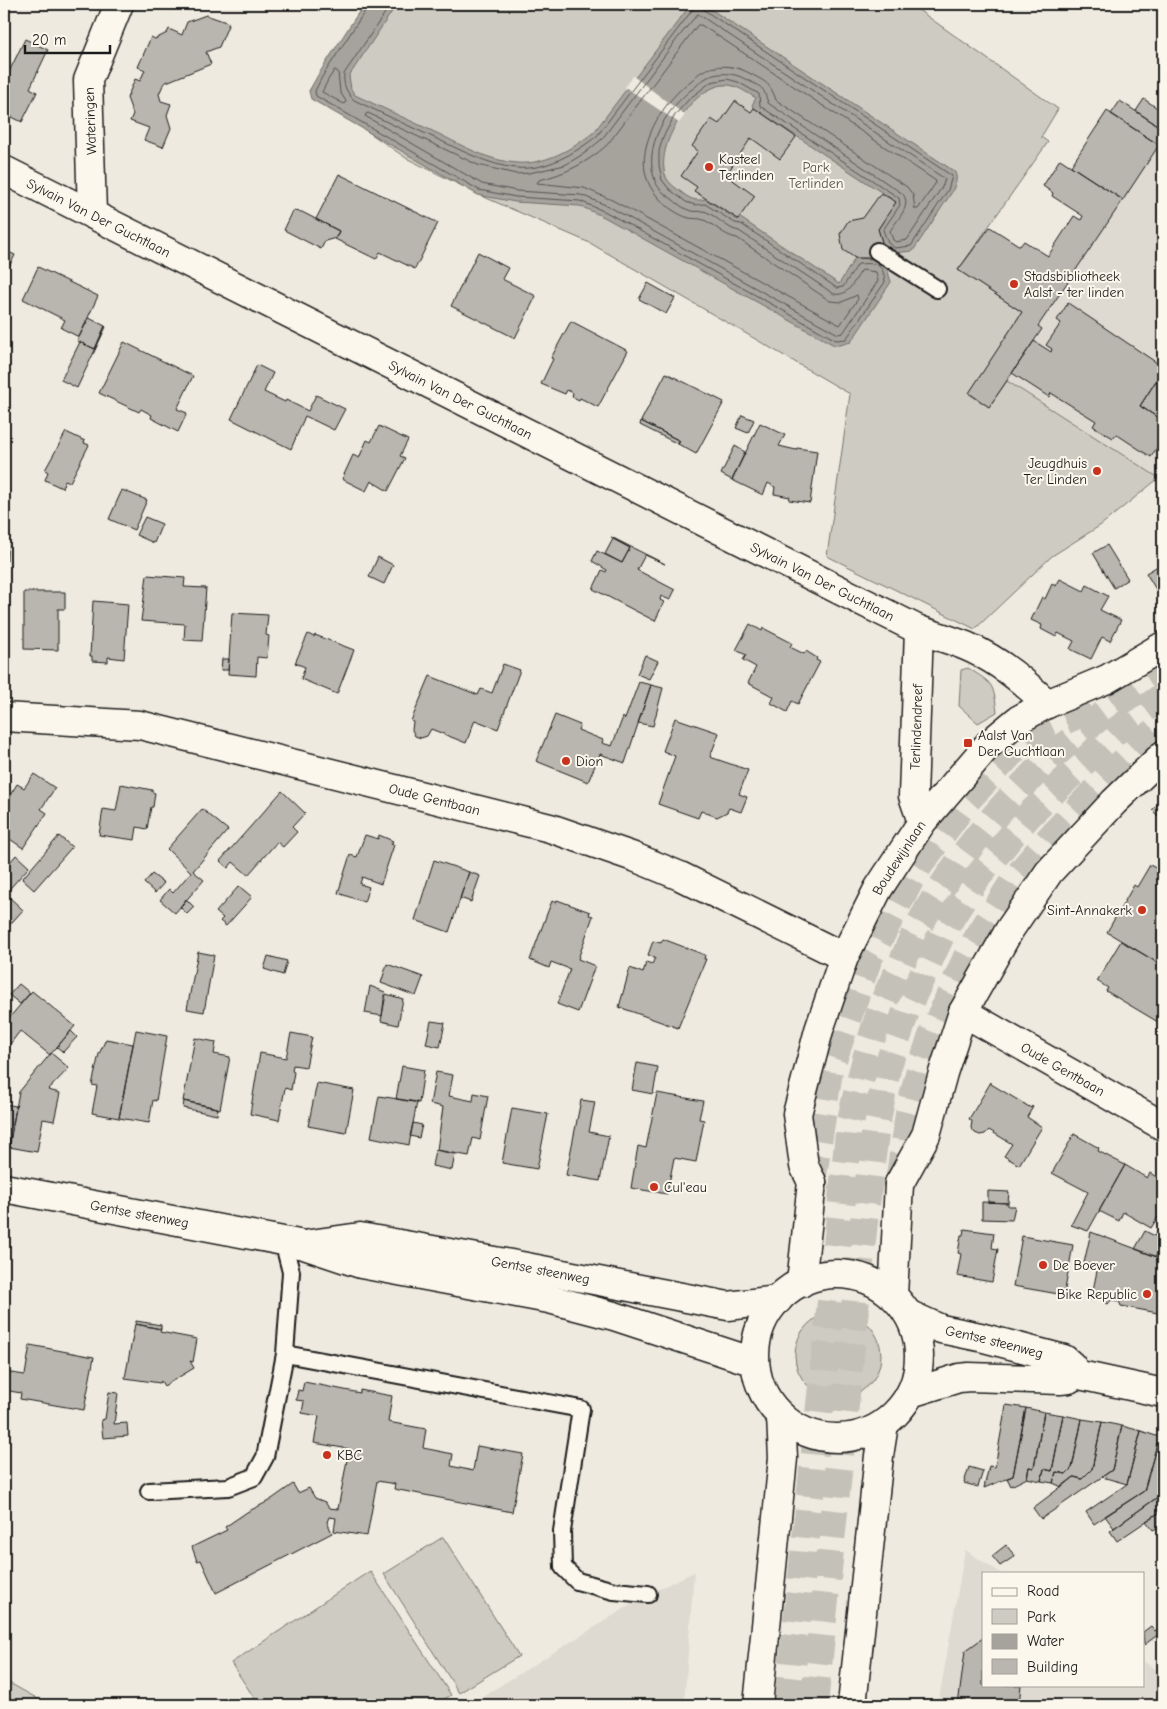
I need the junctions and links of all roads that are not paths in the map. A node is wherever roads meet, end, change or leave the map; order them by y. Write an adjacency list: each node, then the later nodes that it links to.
1 (119, 4): 3 (main road, Wateringen)
2 (4, 170): 3 (main road, Sylvain Van Der Guchtlaan)
3 (92, 214): 6 (main road, Sylvain Van Der Guchtlaan)
4 (877, 251): 5 (lane)
5 (937, 289)
6 (918, 630): 8 (main road, Sylvain Van Der Guchtlaan); 11 (main road, Terlindendreef)
7 (1163, 646): 8 (main road, Boudewijnlaan)
8 (1047, 704): 11 (main road, Boudewijnlaan)
9 (4, 717): 12 (main road, Oude Gentbaan)
10 (1163, 755): 13 (main road)
11 (922, 822): 12 (main road, Boudewijnlaan)
12 (844, 957): 17 (main road, Boudewijnlaan)
13 (963, 1012): 14 (main road, Oude Gentbaan); 19 (main road)
14 (1163, 1126)
15 (4, 1188): 16 (main road, Gentse steenweg)
16 (293, 1243): 18 (main road, Gentse steenweg); 20 (lane); 21 (main road, Gentse steenweg)
17 (801, 1283): 18 (main road); 19 (main road)
18 (778, 1300): 21 (main road)
19 (900, 1305): 22 (main road, Gentse steenweg); 24 (main road)
20 (285, 1354): 27 (lane); 28 (lane)
21 (754, 1362): 25 (main road)
22 (1075, 1374): 23 (main road, Gentse steenweg); 24 (main road, Gentse steenweg)
23 (1163, 1393)
24 (911, 1394): 26 (main road)
25 (781, 1416): 26 (main road); 29 (main road)
26 (884, 1424): 30 (main road)
27 (149, 1491)
28 (648, 1594)
29 (758, 1705)
30 (852, 1705)

